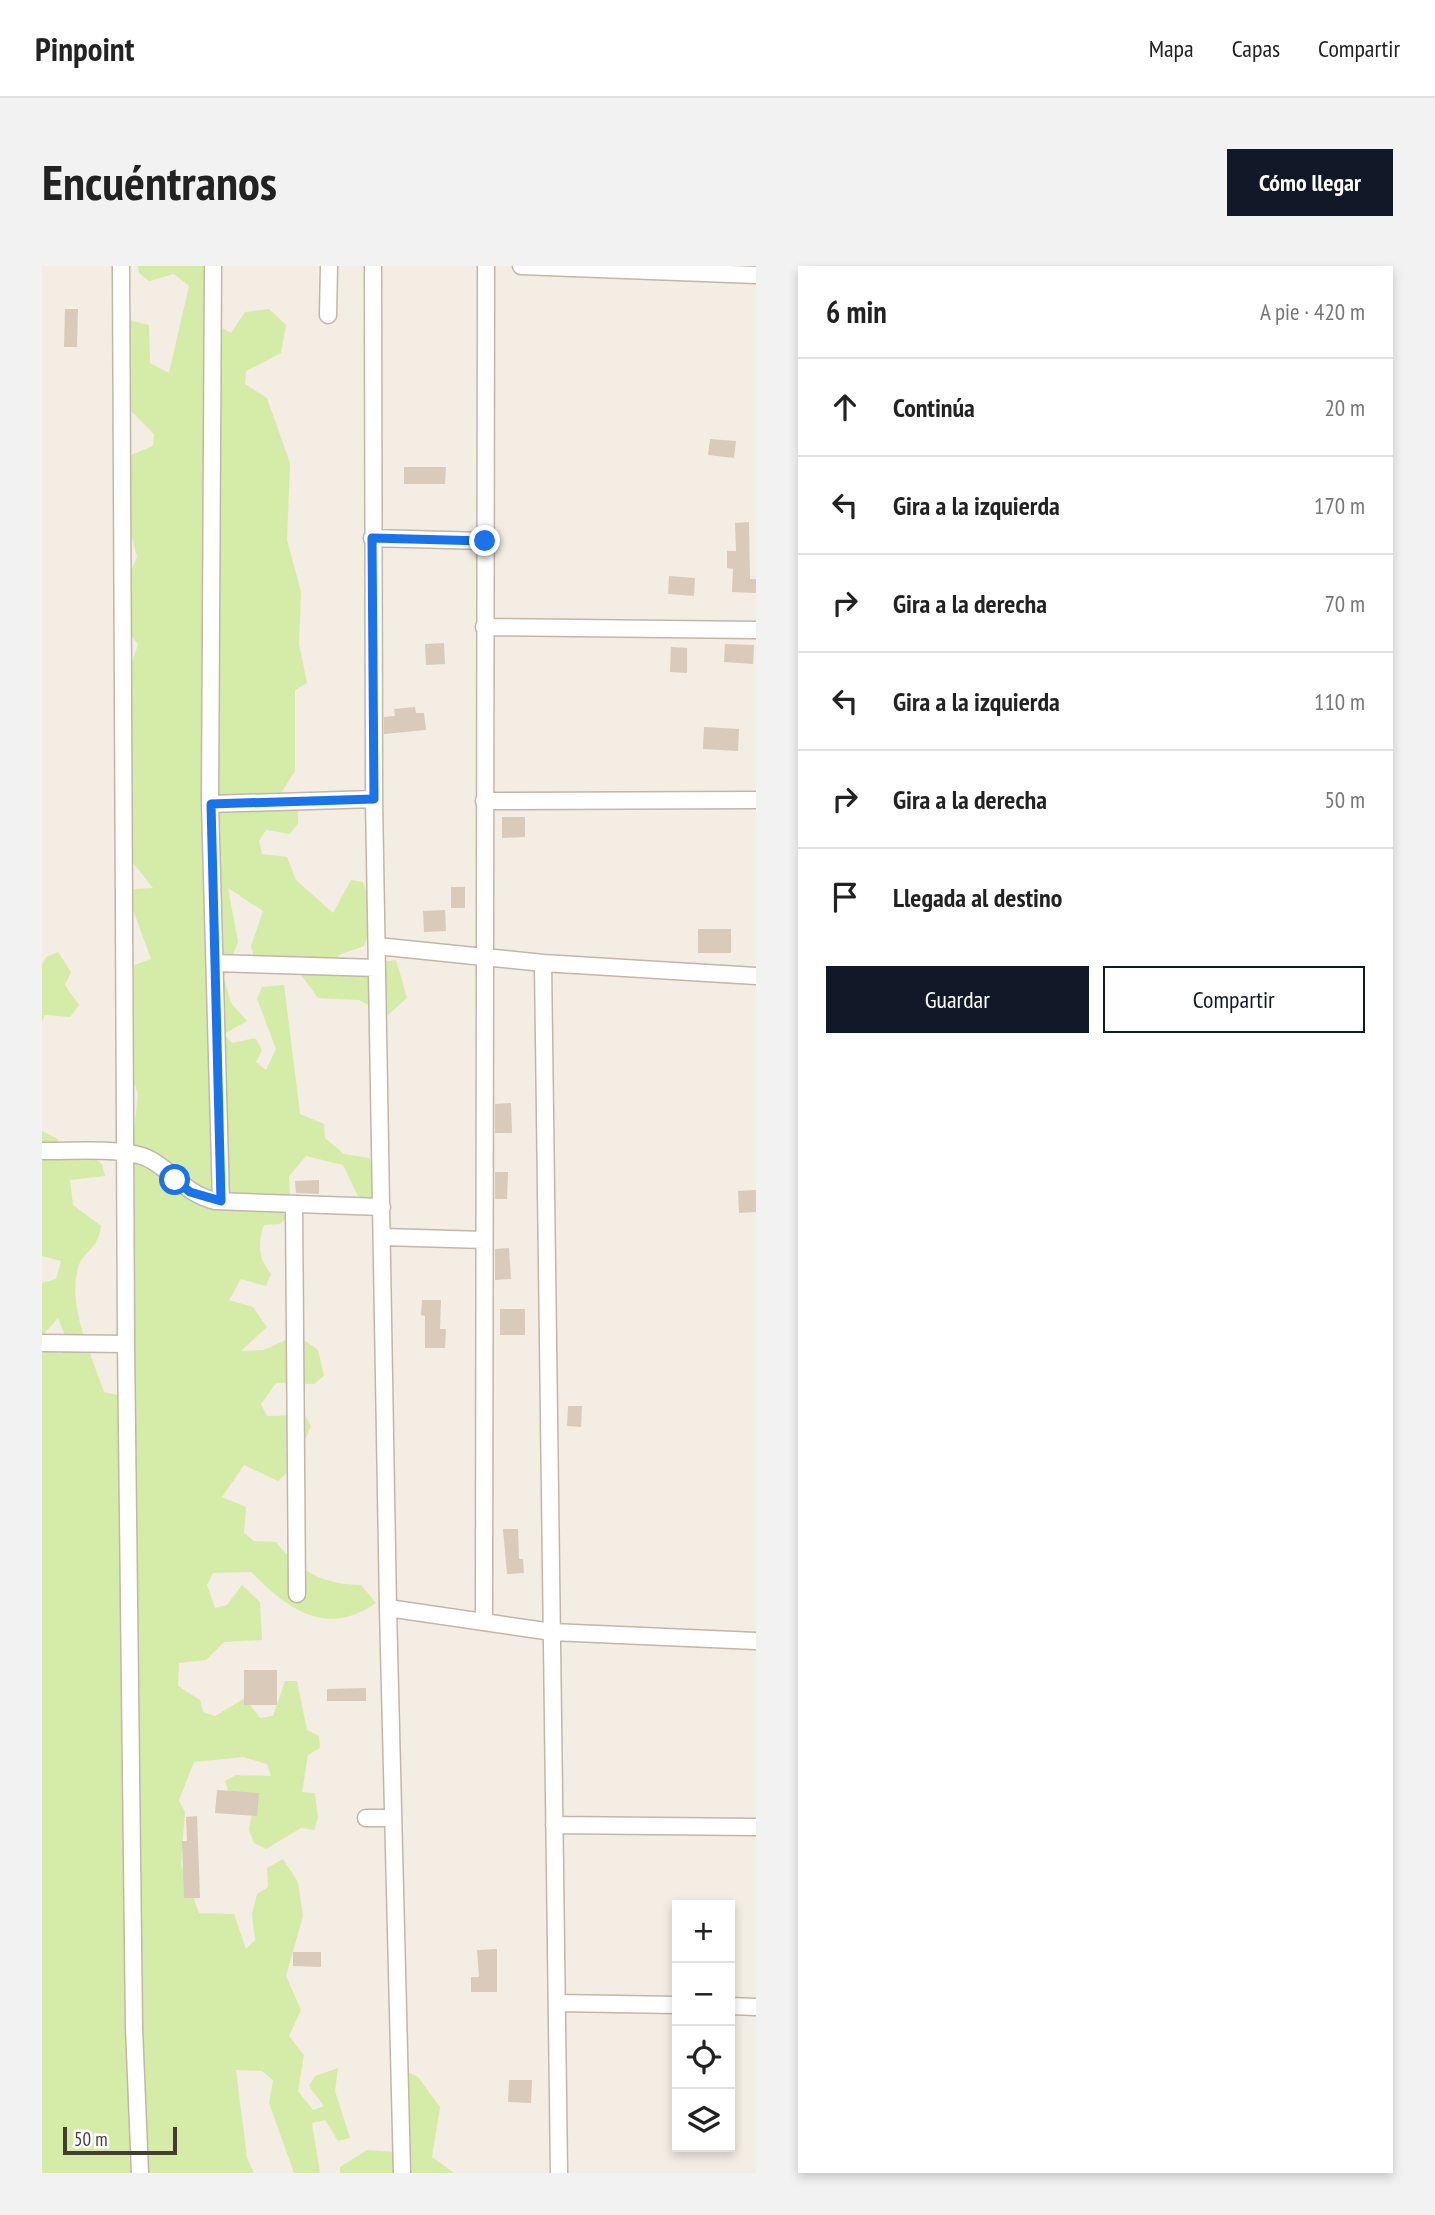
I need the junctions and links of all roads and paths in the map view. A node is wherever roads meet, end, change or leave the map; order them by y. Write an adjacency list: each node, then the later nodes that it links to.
1 (121, 266): 24 (lane)
2 (213, 266): 16 (lane)
3 (329, 266): 8 (lane)
4 (373, 266): 9 (lane)
5 (486, 266): 10 (lane)
6 (521, 266): 7 (lane)
7 (756, 275)
8 (328, 315)
9 (372, 538): 10 (lane); 13 (lane)
10 (485, 541): 11 (lane)
11 (484, 627): 12 (lane); 15 (lane)
12 (756, 630)
13 (374, 799): 16 (lane); 17 (lane)
14 (756, 800): 15 (lane)
15 (484, 801): 18 (lane)
16 (211, 804): 19 (lane)
17 (377, 946): 18 (lane); 21 (lane)
18 (484, 957): 20 (lane); 29 (lane)
19 (215, 963): 21 (lane); 25 (lane)
20 (543, 963): 22 (lane); 35 (lane)
21 (377, 968): 27 (lane)
22 (756, 975)
23 (42, 1151): 24 (lane)
24 (125, 1153): 25 (lane); 31 (lane)
25 (221, 1201): 26 (lane)
26 (294, 1204): 27 (lane); 32 (lane)
27 (382, 1207): 28 (lane)
28 (383, 1237): 29 (lane); 33 (lane)
29 (484, 1240): 34 (lane)
30 (42, 1343): 31 (lane)
31 (126, 1344): 45 (lane)
32 (297, 1594)
33 (387, 1608): 34 (lane); 38 (lane)
34 (484, 1622): 35 (lane)
35 (552, 1632): 36 (lane); 39 (lane)
36 (756, 1641)
37 (366, 1818): 38 (lane)
38 (392, 1818): 46 (lane)
39 (554, 1825): 40 (lane); 41 (lane)
40 (756, 1827)
41 (557, 2003): 42 (lane); 47 (lane)
42 (672, 2005)
43 (735, 2006): 44 (lane)
44 (756, 2007)
45 (140, 2173)
46 (402, 2173)
47 (559, 2173)

